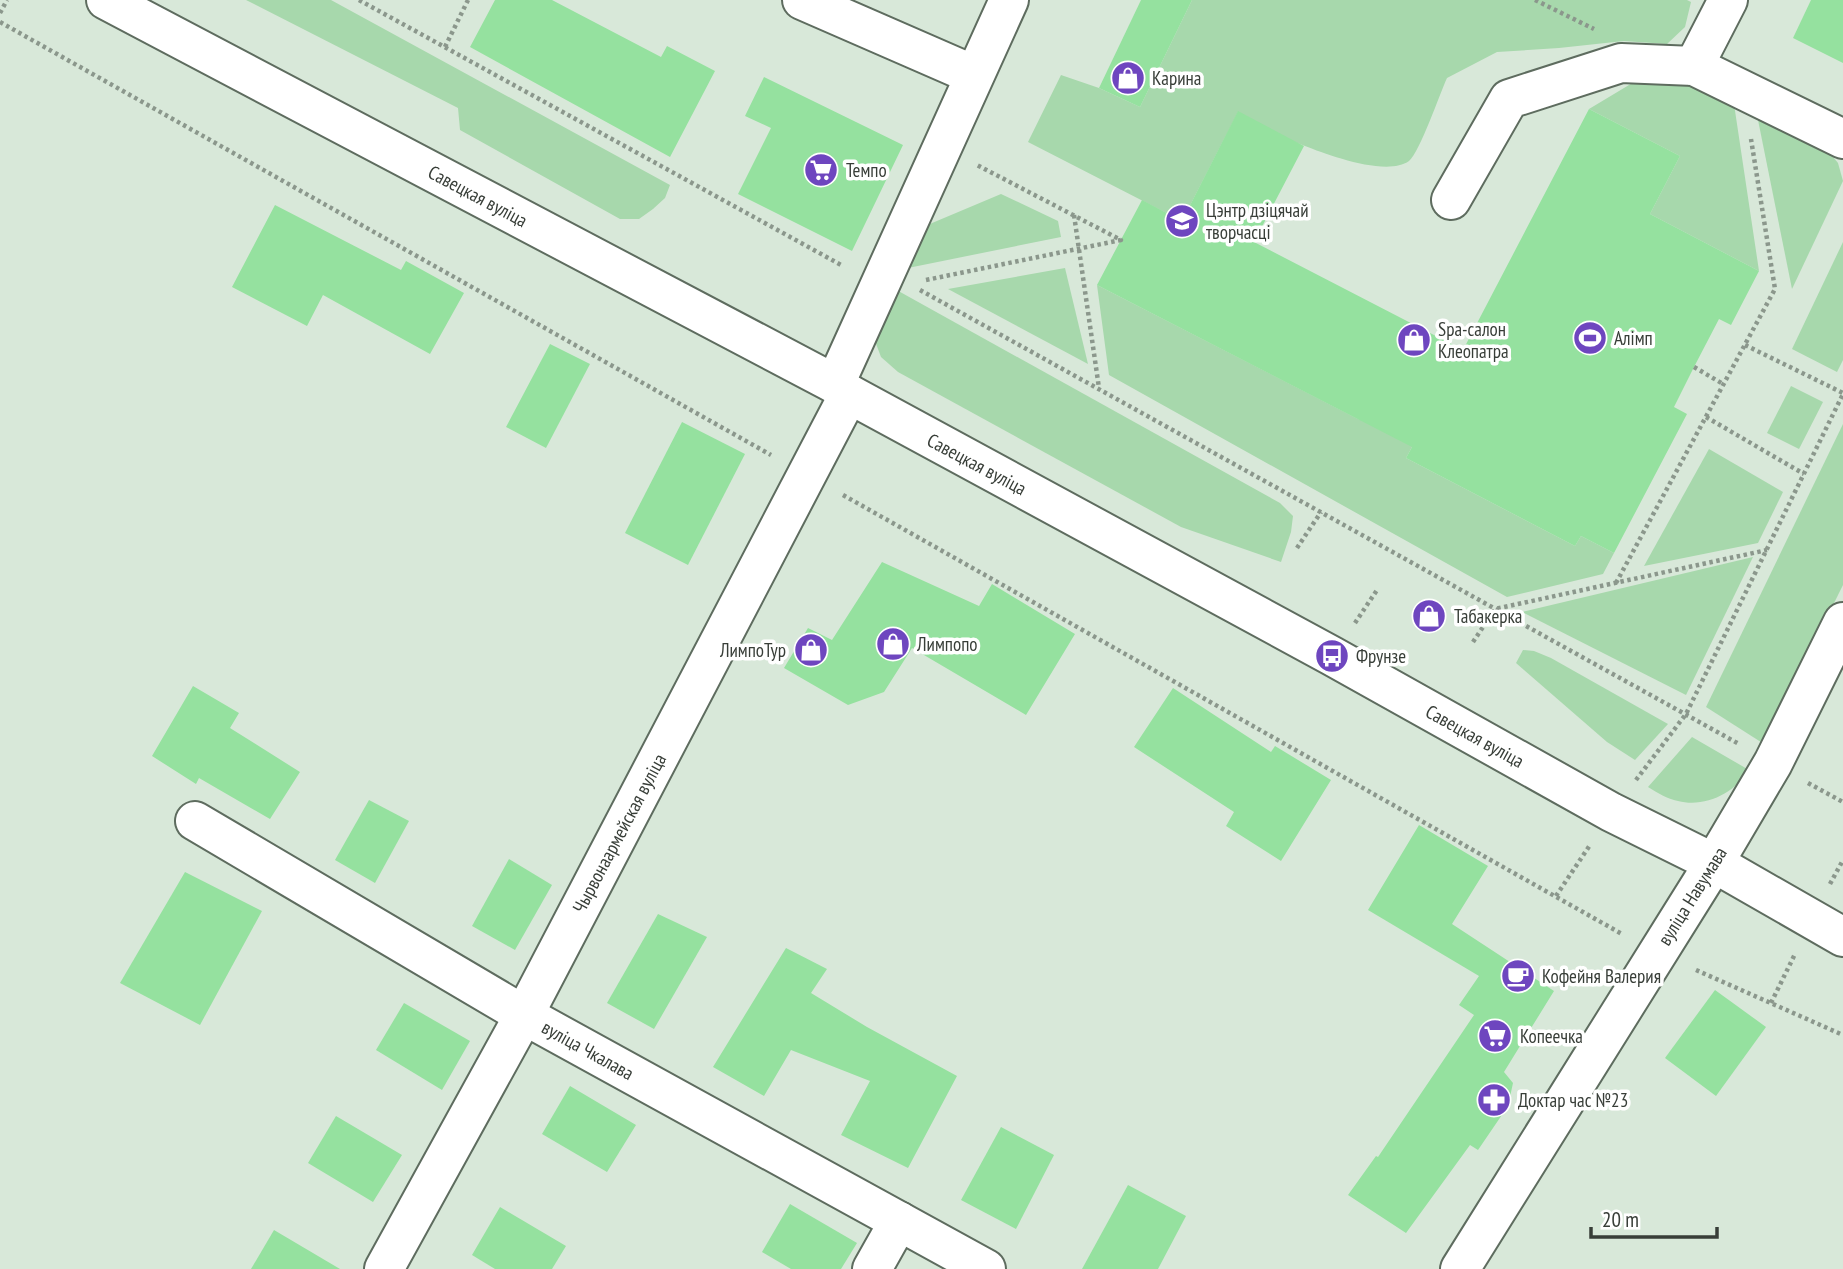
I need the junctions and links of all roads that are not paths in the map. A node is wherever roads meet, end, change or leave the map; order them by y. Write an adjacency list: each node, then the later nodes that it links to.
1 (106, 0): 9 (street, Савецкая вуліца)
2 (802, 0): 6 (street)
3 (1009, 0): 6 (street, Чырвонаармейская вуліца)
4 (1728, 0): 5 (street)
5 (1694, 66): 7 (street); 8 (street)
6 (974, 75): 9 (street, Чырвонаармейская вуліца)
7 (1843, 139)
8 (1451, 200)
9 (842, 389): 12 (street, Савецкая вуліца); 14 (street, Чырвонаармейская вуліца)
10 (1843, 622): 12 (street, вуліца Навумава)
11 (195, 821): 14 (street, вуліца Чкалава)
12 (1714, 863): 13 (street, Савецкая вуліца); 19 (street, вуліца Навумава)
13 (1843, 937)
14 (524, 1015): 15 (street, вуліца Чкалава); 16 (street, Чырвонаармейская вуліца)
15 (898, 1221): 17 (street); 18 (street, вуліца Чкалава)
16 (384, 1269)
17 (872, 1269)
18 (986, 1269)
19 (1460, 1269)

